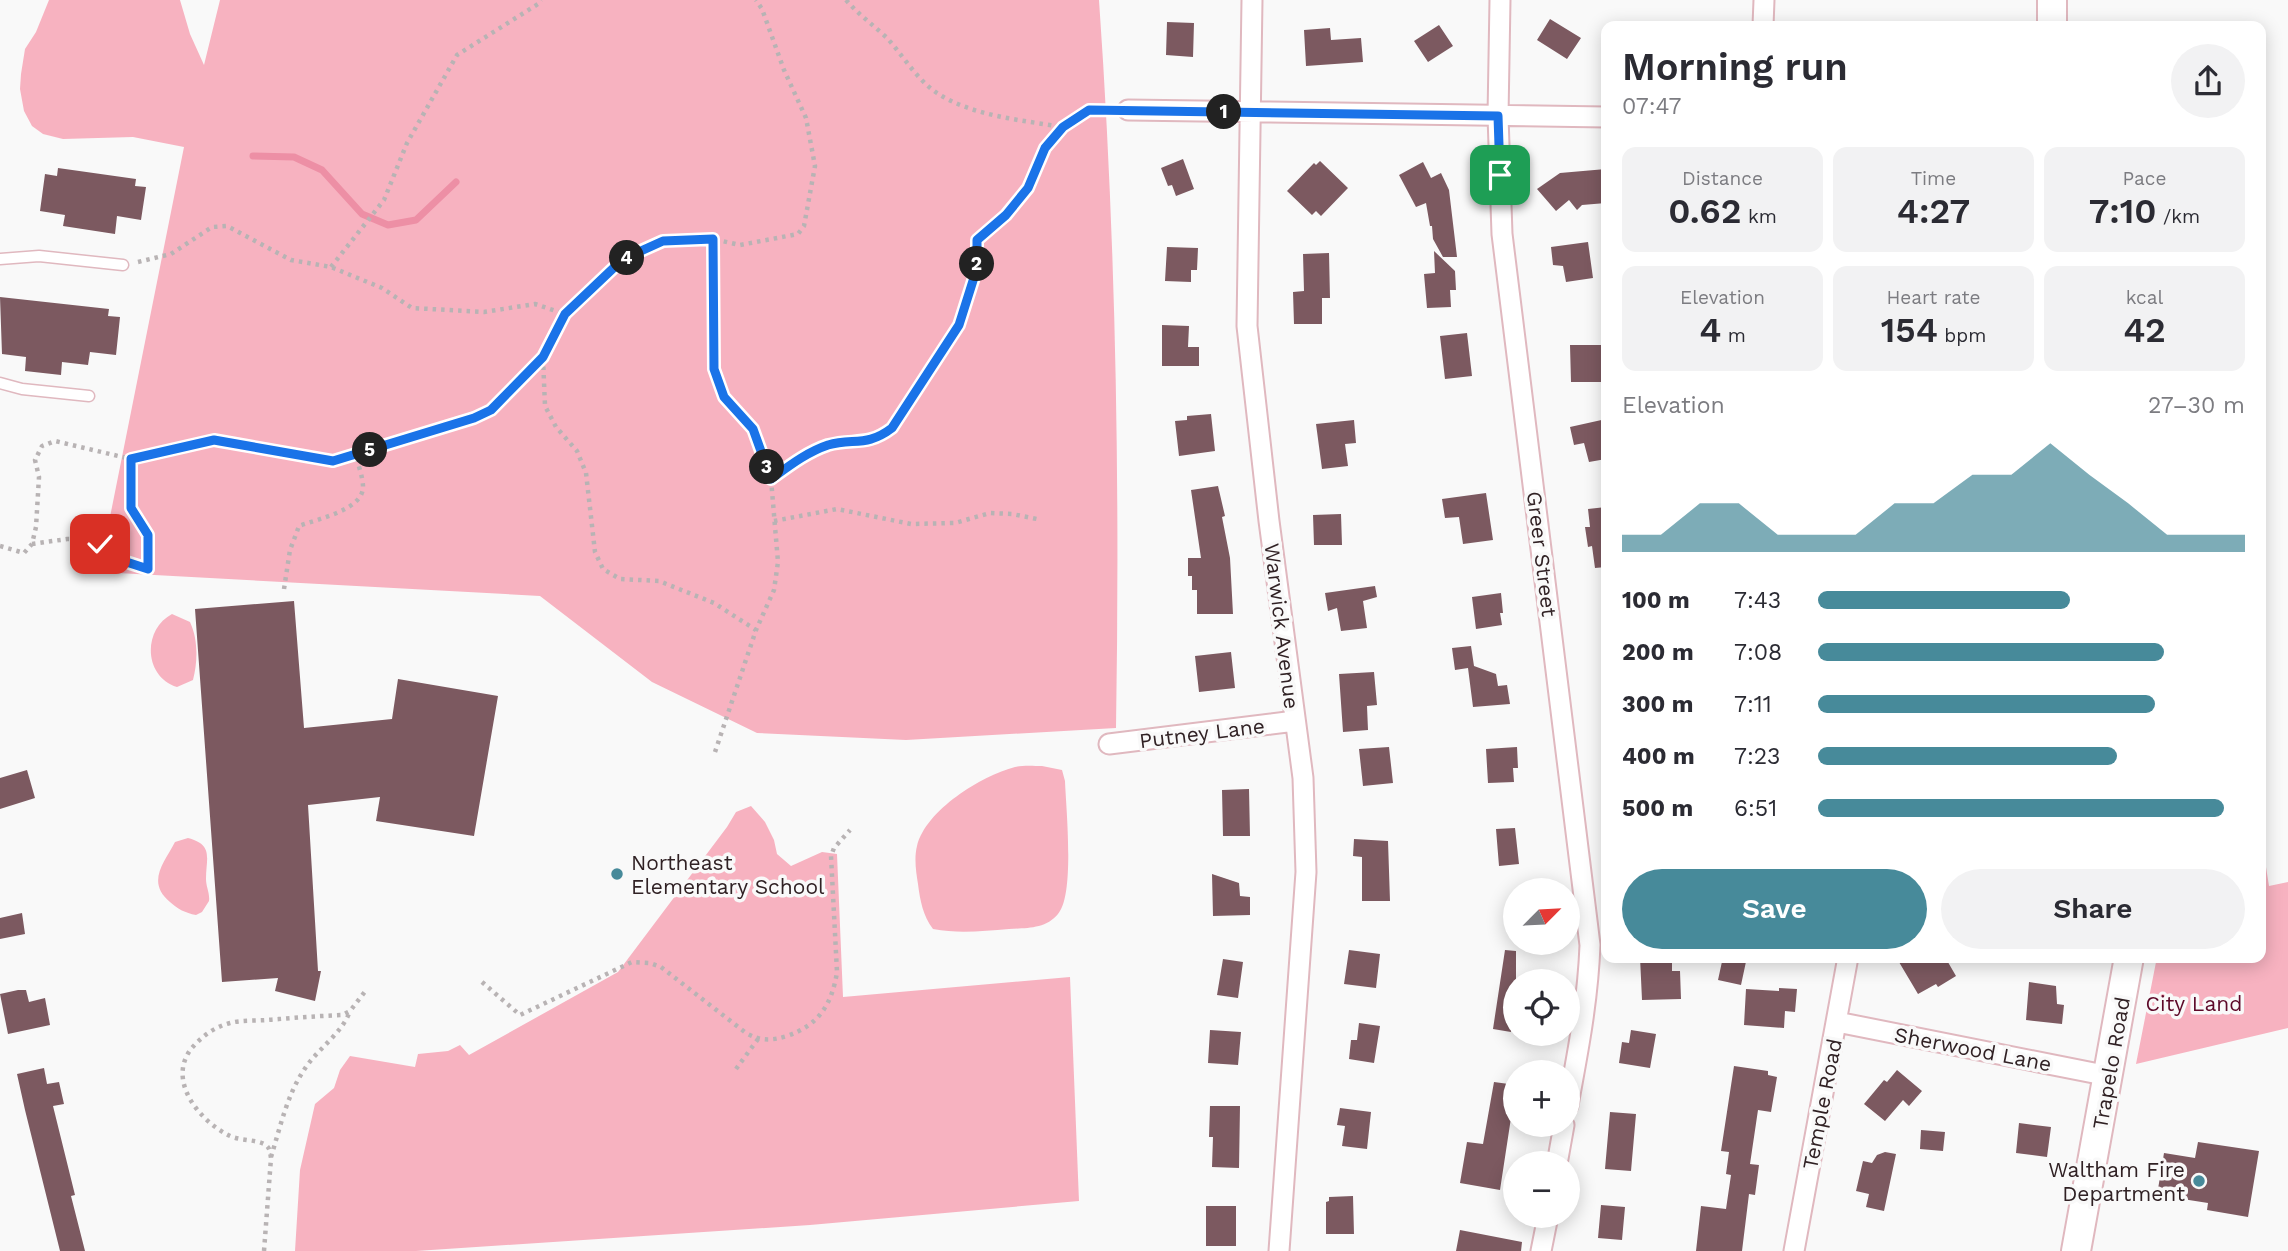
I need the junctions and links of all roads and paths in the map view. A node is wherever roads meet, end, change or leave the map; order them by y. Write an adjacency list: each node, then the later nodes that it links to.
1 (541, 0): 18 (path)
2 (756, 0): 15 (path)
3 (846, 0): 14 (path)
4 (1252, 0): 11 (street, Warwick Avenue)
5 (1500, 0): 12 (street, Greer Street)
6 (1764, 0): 8 (street)
7 (2052, 0): 9 (main road)
8 (1763, 21)
9 (2052, 21)
10 (1128, 110): 11 (street); 14 (path)
11 (1250, 112): 12 (street); 32 (street, Warwick Avenue)
12 (1498, 116): 13 (street); 43 (street, Greer Street)
13 (1601, 117)
14 (1063, 127): 25 (path)
15 (713, 239): 19 (path); 25 (path)
16 (0, 259): 17 (lane)
17 (123, 265): 18 (path)
18 (331, 268): 19 (path)
19 (565, 314): 20 (path)
20 (543, 357): 23 (path); 31 (path)
21 (0, 383): 22 (lane)
22 (89, 396)
23 (355, 454): 24 (path); 30 (path)
24 (131, 459): 28 (path); 28 (path)
25 (771, 479): 27 (path)
26 (1037, 519): 27 (path)
27 (774, 521): 31 (path)
28 (32, 544): 29 (path)
29 (0, 546)
30 (284, 589)
31 (756, 630): 34 (path)
32 (1294, 721): 33 (street, Putney Lane); 49 (street, Warwick Avenue)
33 (1110, 744)
34 (715, 752)
35 (850, 830): 42 (path)
36 (1846, 963): 41 (street, Temple Road)
37 (2128, 963): 45 (main road, Trapelo Road)
38 (482, 982): 42 (path)
39 (367, 989): 40 (path)
40 (350, 1011): 46 (path); 46 (path)
41 (1837, 1022): 45 (street, Sherwood Lane); 51 (street, Temple Road)
42 (758, 1039): 44 (path)
43 (1576, 1060)
44 (736, 1069)
45 (2109, 1076): 52 (main road, Trapelo Road)
46 (271, 1158): 48 (path)
47 (1546, 1228): 50 (street)
48 (264, 1251)
49 (1279, 1251)
50 (1541, 1251)
51 (1794, 1251)
52 (2076, 1251)

